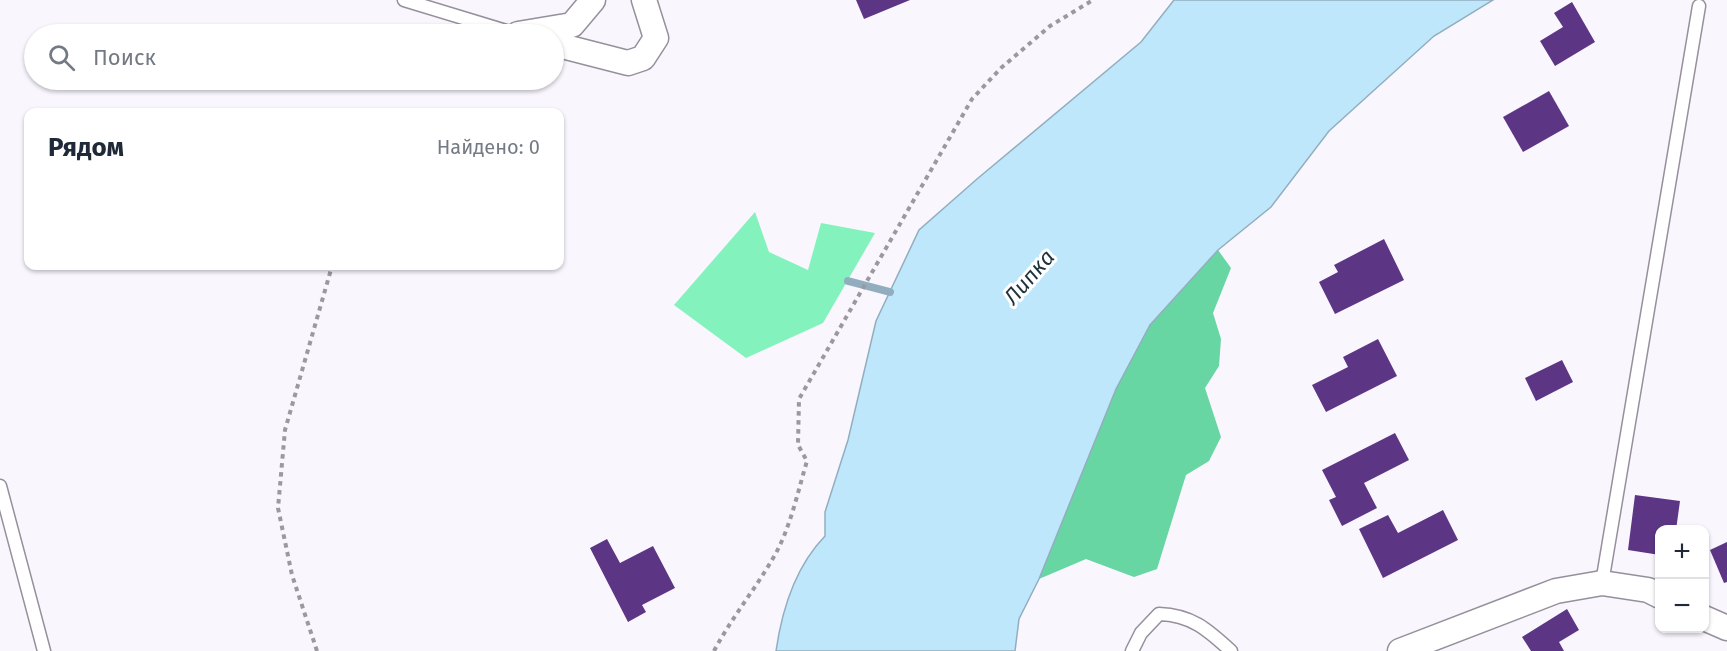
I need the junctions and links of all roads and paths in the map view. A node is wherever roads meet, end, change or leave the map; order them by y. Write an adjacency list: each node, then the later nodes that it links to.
1 (404, 0): 6 (lane)
2 (593, 0): 7 (street)
3 (644, 0): 8 (street)
4 (1094, 0): 17 (path)
5 (1699, 6): 11 (lane)
6 (484, 24)
7 (564, 26)
8 (564, 47)
9 (331, 270): 16 (path)
10 (0, 486): 15 (lane)
11 (1602, 583): 12 (street); 20 (street)
12 (1655, 594)
13 (1709, 620): 14 (street)
14 (1727, 628)
15 (44, 651)
16 (317, 651)
17 (714, 651)
18 (1132, 651): 19 (lane)
19 (1231, 651)
20 (1400, 651)

